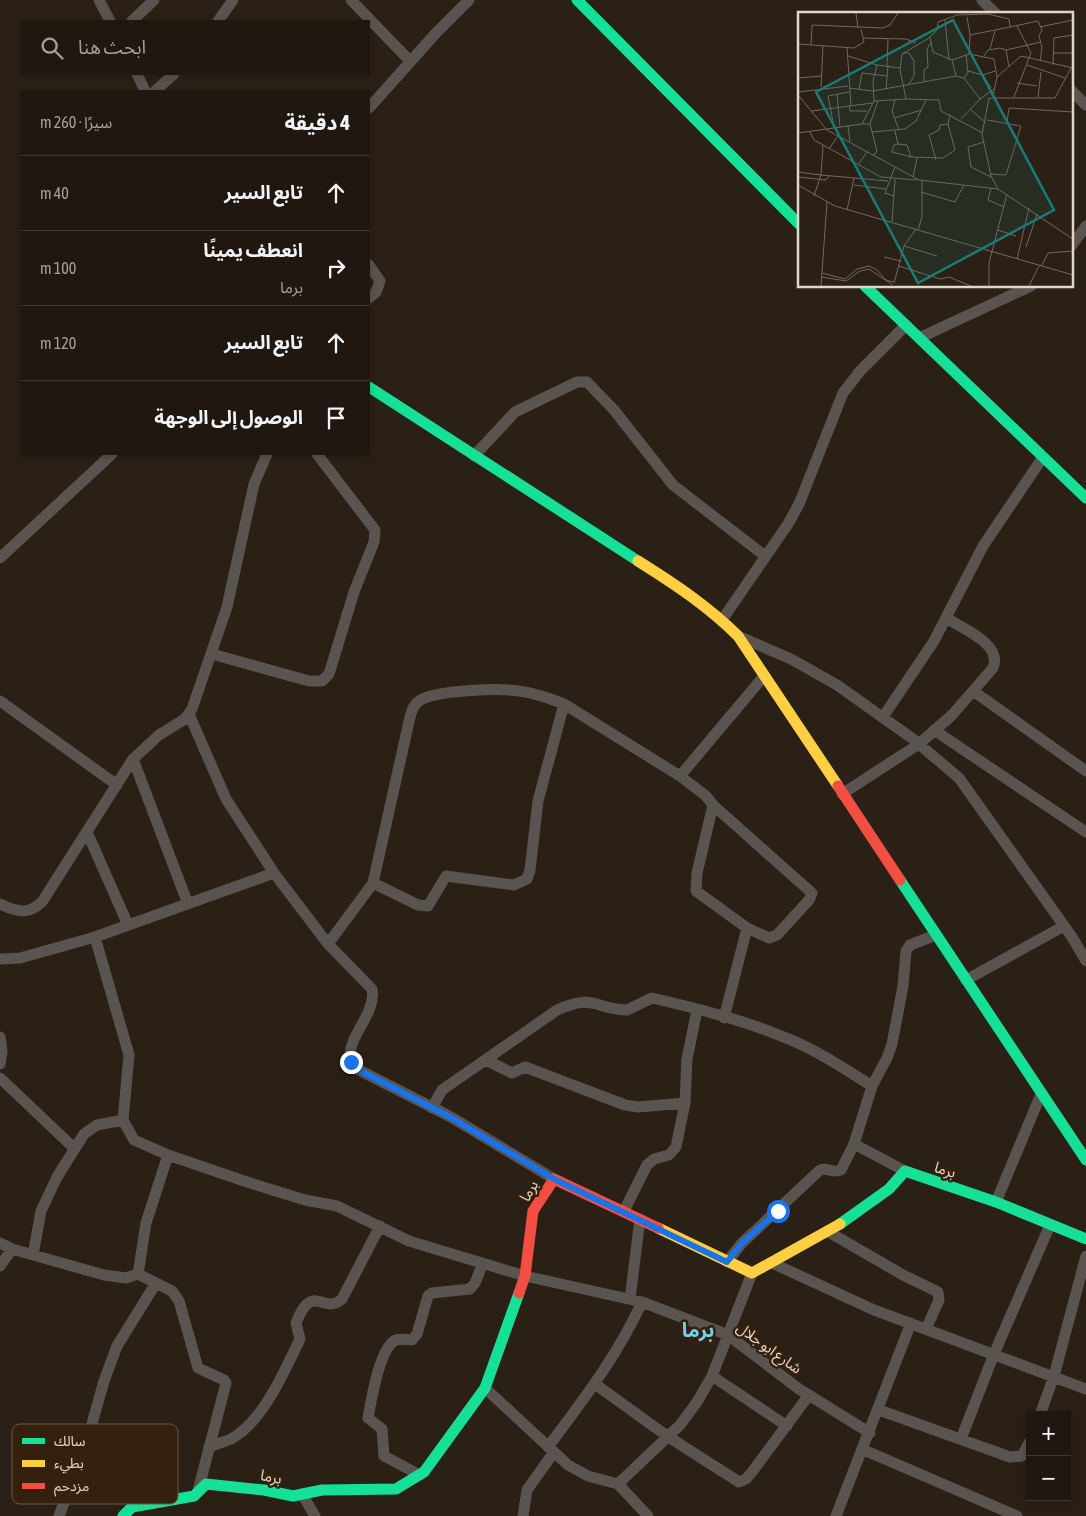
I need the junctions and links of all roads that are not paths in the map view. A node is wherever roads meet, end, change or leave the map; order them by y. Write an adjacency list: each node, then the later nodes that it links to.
1 (99, 0): 9 (street)
2 (154, 0): 10 (street)
3 (233, 0): 11 (street)
4 (351, 0): 12 (street)
5 (469, 0): 12 (street)
6 (577, 0): 20 (street)
7 (982, 0): 8 (street)
8 (994, 12)
9 (109, 20)
10 (133, 20)
11 (219, 20)
12 (410, 61): 19 (street)
13 (137, 75): 15 (street)
14 (173, 75): 16 (street)
15 (144, 90)
16 (156, 90)
17 (1074, 93): 18 (street)
18 (1086, 105)
19 (370, 107)
20 (798, 223)
21 (1086, 226): 22 (street)
22 (1074, 242)
23 (370, 266): 26 (street)
24 (866, 288): 27 (street)
25 (1027, 288): 28 (street)
26 (370, 297)
27 (906, 326): 28 (street); 36 (street)
28 (920, 338): 34 (street)
29 (370, 388): 33 (street)
30 (111, 455): 37 (street)
31 (267, 455): 41 (street)
32 (318, 455): 41 (street)
33 (474, 456): 36 (street); 39 (street)
34 (1043, 457): 35 (street); 38 (street)
35 (1086, 498)
36 (765, 556): 39 (street)
37 (0, 558)
38 (946, 618): 43 (street); 47 (street)
39 (722, 620): 40 (street)
40 (738, 636): 42 (street); 47 (street)
41 (212, 654): 46 (street)
42 (764, 676): 52 (street); 54 (street)
43 (973, 690): 48 (street); 51 (street)
44 (0, 702): 53 (street)
45 (564, 704): 52 (street); 59 (street); 59 (street)
46 (189, 714): 50 (street); 58 (street)
47 (883, 718): 49 (street)
48 (934, 730): 49 (street); 57 (street)
49 (918, 744): 54 (street); 63 (street)
50 (133, 759): 53 (street); 60 (street)
51 (1086, 770)
52 (680, 776): 55 (street)
53 (117, 785): 56 (street)
54 (842, 794): 65 (street)
55 (713, 805): 64 (street); 64 (street)
56 (87, 832): 61 (street); 62 (street)
57 (1086, 832)
58 (274, 873): 60 (street); 67 (street)
59 (373, 883): 67 (street)
60 (188, 904): 62 (street)
61 (1, 906)
62 (128, 925): 66 (street)
63 (1064, 926): 69 (street); 70 (street)
64 (747, 928): 72 (street)
65 (936, 935): 70 (street); 77 (street)
66 (95, 936): 68 (street); 81 (street)
67 (328, 944): 80 (street)
68 (0, 959)
69 (1086, 961)
70 (966, 980): 78 (street)
71 (697, 1010): 72 (street); 74 (street); 79 (street)
72 (724, 1018): 77 (street)
73 (0, 1037): 75 (street)
74 (486, 1060): 79 (street); 80 (street)
75 (0, 1064)
76 (0, 1078): 83 (street)
77 (872, 1086): 82 (street)
78 (1041, 1094): 85 (street); 88 (street)
79 (685, 1103): 89 (street)
80 (432, 1108): 87 (street)
81 (123, 1120): 83 (street); 84 (street, شارع ابو جلال)
82 (854, 1144): 86 (street); 99 (street)
83 (74, 1148): 97 (street)
84 (168, 1155): 92 (street, شارع ابو جلال); 104 (street)
85 (1086, 1160)
86 (905, 1171): 88 (street, برما); 93 (street)
87 (554, 1179): 89 (street, برما); 105 (street, برما)
88 (996, 1202): 91 (street, برما)
89 (624, 1211): 90 (street, برما)
90 (640, 1219): 99 (street, برما); 107 (street)
91 (1050, 1225): 94 (street, برما); 112 (street)
92 (380, 1226): 100 (street, شارع ابو جلال); 126 (street)
93 (827, 1232): 101 (street); 110 (street)
94 (1086, 1239)
95 (0, 1243): 96 (street)
96 (12, 1249): 97 (street); 102 (street)
97 (33, 1255): 104 (street)
98 (1086, 1256): 114 (street)
99 (727, 1262): 103 (street, برما)
100 (483, 1263): 105 (street, شارع ابو جلال); 130 (street)
101 (772, 1263): 103 (street); 109 (street)
102 (0, 1266)
103 (752, 1273): 111 (street)
104 (138, 1274): 106 (street)
105 (525, 1276): 107 (street, شارع ابو جلال); 116 (street, برما)
106 (156, 1283): 121 (street); 126 (street)
107 (630, 1299): 108 (street, شارع ابو جلال)
108 (642, 1302): 111 (street, شارع ابو جلال); 115 (street)
109 (911, 1323): 110 (street); 119 (street)
110 (926, 1329): 112 (street)
111 (728, 1335): 113 (street); 118 (street, شارع ابو جلال)
112 (994, 1354): 114 (street); 125 (street)
113 (712, 1376): 122 (street); 124 (street)
114 (1054, 1376): 117 (street); 120 (street)
115 (595, 1384): 124 (street); 127 (street)
116 (485, 1388): 127 (street); 130 (street, برما)
117 (1086, 1389)
118 (808, 1395): 122 (street); 123 (street, شارع ابو جلال)
119 (879, 1410): 123 (street); 125 (street)
120 (1041, 1411)
121 (92, 1424)
122 (787, 1426): 124 (street)
123 (870, 1434): 128 (street)
124 (667, 1436): 131 (street)
125 (961, 1440): 129 (street)
126 (209, 1447): 132 (street)
127 (551, 1449): 131 (street); 140 (street)
128 (864, 1450): 142 (street); 143 (street)
129 (1026, 1450)
130 (420, 1475): 133 (street, برما)
131 (618, 1484): 141 (street)
132 (198, 1492): 133 (street, برما); 134 (street, برما)
133 (302, 1494): 139 (street)
134 (178, 1499)
135 (64, 1504): 137 (street)
136 (145, 1504): 138 (street, برما)
137 (59, 1516)
138 (123, 1516)
139 (315, 1516)
140 (523, 1516)
141 (648, 1516)
142 (836, 1516)
143 (1017, 1516)

